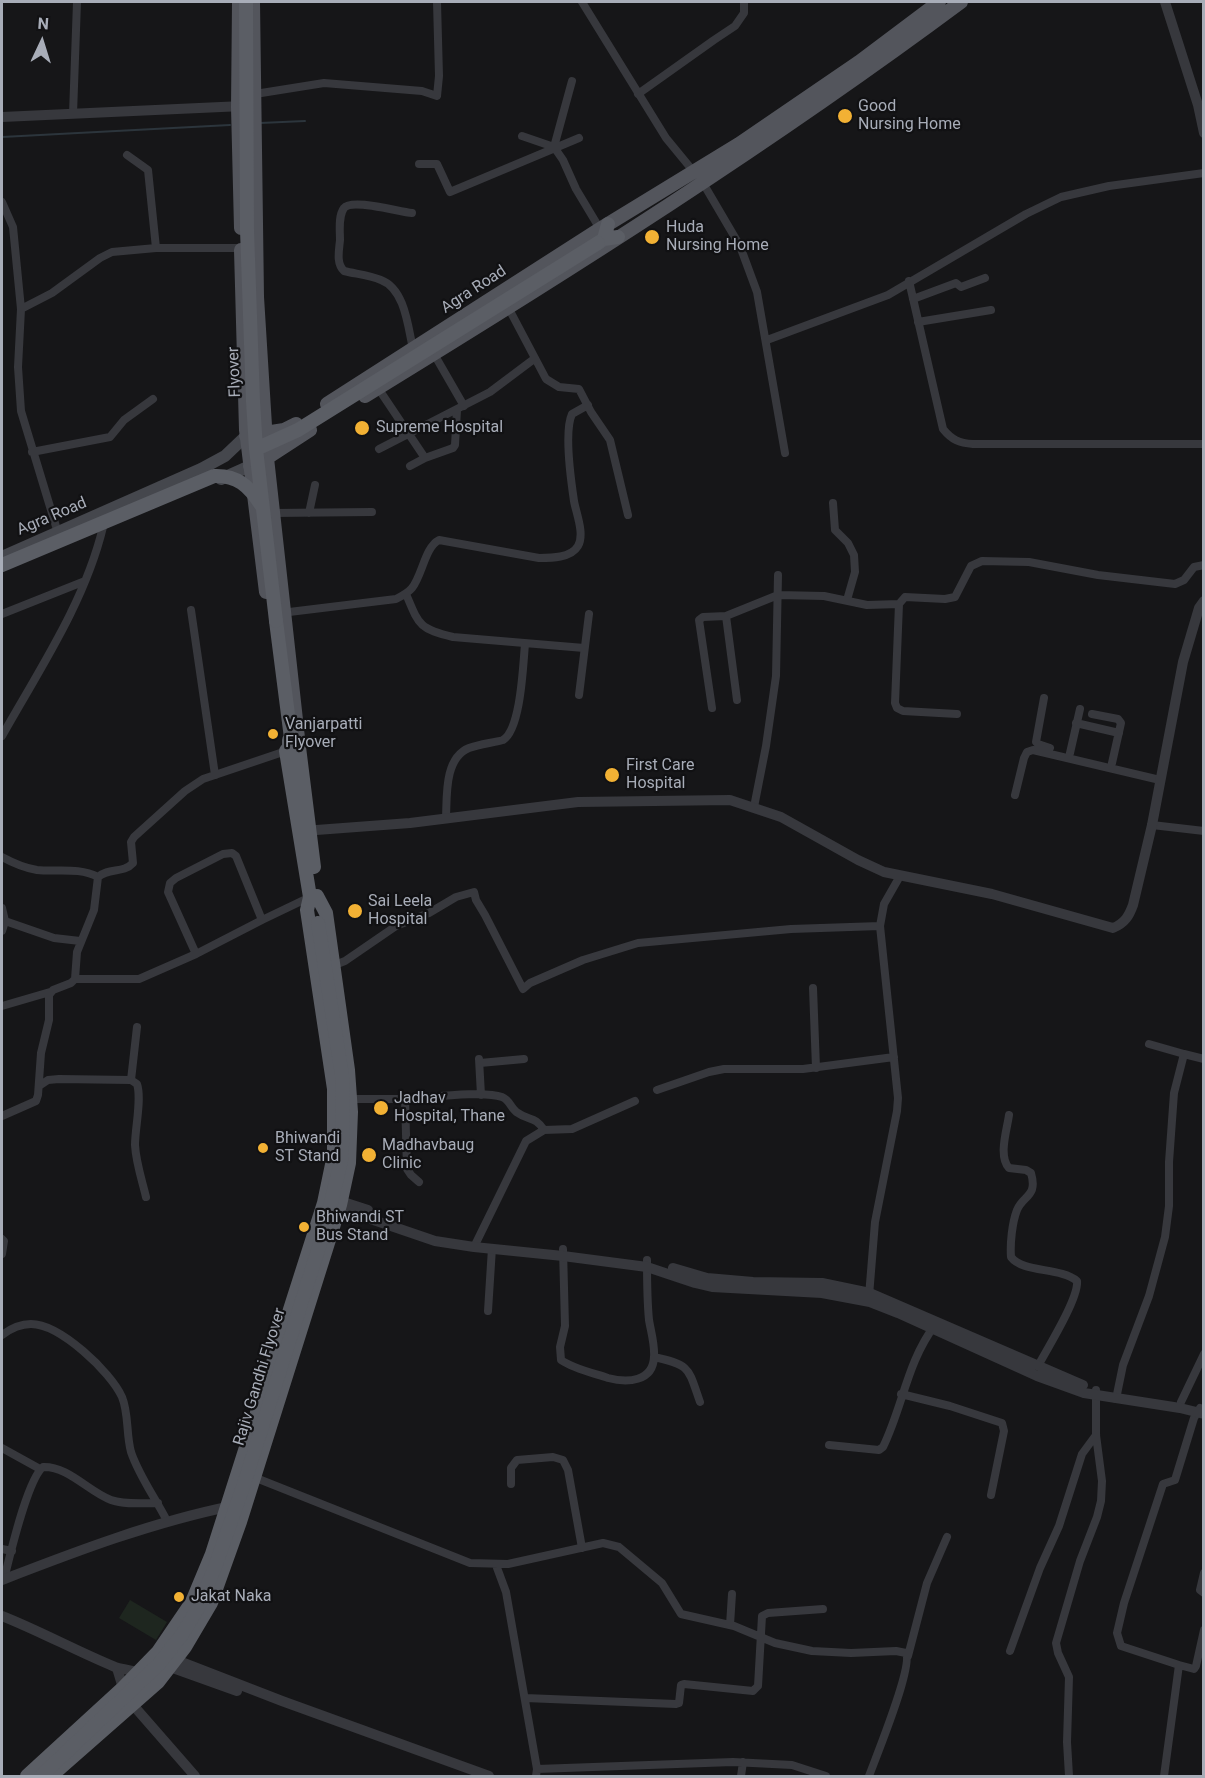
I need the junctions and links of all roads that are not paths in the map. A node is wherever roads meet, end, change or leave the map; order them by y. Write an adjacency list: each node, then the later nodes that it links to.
1 (77, 2): 15 (street)
2 (239, 2): 14 (main road)
3 (246, 2): 53 (highway, Flyover, bridge)
4 (253, 2): 13 (main road)
5 (437, 2): 13 (street)
6 (582, 2): 12 (street)
7 (744, 2): 12 (street)
8 (939, 2): 24 (main road, Agra Road)
9 (1165, 2): 17 (street)
10 (956, 3): 24 (main road, Agra Road)
11 (572, 81): 20 (street)
12 (638, 94): 24 (street)
13 (255, 100): 14 (street); 46 (main road)
14 (238, 107): 15 (street); 30 (main road)
15 (73, 114): 16 (street)
16 (2, 117)
17 (1203, 133)
18 (522, 136): 20 (street)
19 (579, 138): 20 (street)
20 (555, 148): 22 (street); 27 (street)
21 (126, 155): 29 (street)
22 (419, 164)
23 (1203, 173): 32 (street)
24 (699, 177): 27 (main road, Agra Road); 28 (main road, Agra Road); 38 (street)
25 (2, 202): 35 (street)
26 (412, 213): 39 (street)
27 (602, 234): 28 (highway); 39 (main road, Agra Road); 53 (highway, bridge)
28 (618, 237): 34 (main road, Agra Road)
29 (156, 248): 30 (street); 35 (street)
30 (241, 248): 48 (main road)
31 (986, 278): 33 (street)
32 (909, 281): 33 (street); 38 (street)
33 (913, 299): 37 (street)
34 (508, 307): 40 (main road, Agra Road); 41 (street)
35 (21, 309): 51 (street)
36 (991, 310): 37 (street)
37 (918, 321): 49 (street)
38 (767, 340): 52 (street)
39 (413, 349): 46 (main road, Agra Road)
40 (434, 354): 42 (main road, Agra Road); 45 (street)
41 (534, 359): 44 (street); 45 (street)
42 (378, 388): 47 (street); 53 (main road, Agra Road)
43 (153, 399): 51 (street)
44 (588, 405): 62 (street); 71 (street)
45 (460, 408): 47 (street); 54 (street)
46 (266, 434): 48 (main road, Agra Road); 53 (main road)
47 (410, 434): 50 (street); 54 (street)
48 (246, 436): 55 (main road); 63 (main road, Agra Road)
49 (1203, 444)
50 (379, 449)
51 (32, 452): 64 (street)
52 (784, 453)
53 (261, 454): 55 (main road, Agra Road); 59 (highway, Flyover, bridge)
54 (425, 458): 56 (street)
55 (250, 466): 63 (main road, Agra Road); 80 (main road)
56 (410, 466)
57 (315, 485): 61 (street)
58 (833, 503): 73 (street)
59 (267, 510): 61 (street); 66 (highway, bridge); 77 (main road); 94 (highway, Flyover, bridge)
60 (372, 512): 61 (street)
61 (309, 513)
62 (628, 515)
63 (99, 522): 64 (main road, Agra Road); 68 (main road, Agra Road); 70 (street)
64 (58, 533): 65 (main road, Agra Road)
65 (2, 556)
66 (2, 565)
67 (1203, 566): 75 (street)
68 (2, 572)
69 (778, 575): 72 (street)
70 (85, 581): 78 (street); 93 (street)
71 (406, 594): 77 (street); 82 (street)
72 (778, 595): 73 (street); 81 (street); 100 (street)
73 (847, 600): 75 (street)
74 (1203, 600): 98 (street)
75 (899, 604): 89 (street)
76 (191, 610): 97 (street)
77 (283, 613): 80 (street); 94 (main road)
78 (2, 614)
79 (589, 614): 83 (street)
80 (269, 615): 94 (main road)
81 (726, 616): 86 (street); 87 (street)
82 (525, 644): 83 (street); 101 (street)
83 (584, 648): 84 (street)
84 (579, 695)
85 (1044, 698): 95 (street)
86 (737, 700)
87 (712, 708)
88 (1080, 709): 91 (street)
89 (957, 714)
90 (1092, 714): 92 (street)
91 (1076, 723): 92 (street); 95 (street)
92 (1119, 733): 96 (street)
93 (2, 736)
94 (291, 744): 97 (street); 103 (highway, Flyover)
95 (1071, 753): 96 (street)
96 (1113, 763): 98 (street)
97 (215, 776): 106 (street)
98 (1161, 777): 99 (street); 102 (street)
99 (1015, 795)
100 (754, 807): 101 (street); 107 (street)
101 (446, 818): 103 (street)
102 (1152, 825): 104 (street); 107 (street)
103 (305, 831): 108 (highway, Flyover)
104 (1203, 831)
105 (2, 857): 106 (street)
106 (98, 876): 114 (street)
107 (900, 876): 112 (street)
108 (315, 902): 110 (street); 116 (highway); 123 (highway); 206 (highway, Rajiv Gandhi Flyover, bridge)
109 (2, 908): 111 (street)
110 (262, 920): 115 (street); 115 (street)
111 (5, 921): 113 (street); 114 (street)
112 (880, 926): 116 (street); 126 (street)
113 (2, 931)
114 (80, 941): 117 (street)
115 (196, 954): 117 (street)
116 (332, 966): 121 (highway)
117 (75, 979): 119 (street)
118 (813, 988): 129 (street)
119 (50, 992): 120 (street); 131 (street)
120 (2, 1006)
121 (341, 1024): 123 (street); 134 (highway)
122 (137, 1027): 130 (street)
123 (326, 1027): 142 (highway)
124 (1149, 1044): 125 (street)
125 (1184, 1054): 128 (street); 159 (street)
126 (894, 1057): 129 (street); 150 (street)
127 (524, 1059): 133 (street)
128 (1203, 1059)
129 (816, 1068): 132 (street)
130 (131, 1080): 131 (street); 141 (street)
131 (39, 1086): 138 (street)
132 (657, 1090)
133 (481, 1095): 135 (street); 139 (street)
134 (350, 1099): 135 (street); 143 (highway)
135 (405, 1099): 140 (street)
136 (635, 1101): 139 (street)
137 (1009, 1115): 156 (street)
138 (2, 1116)
139 (544, 1130): 145 (street)
140 (419, 1182)
141 (146, 1197)
142 (324, 1203): 143 (street); 167 (highway)
143 (339, 1206): 145 (street); 168 (highway)
144 (2, 1239): 148 (street)
145 (475, 1244): 146 (street); 147 (street)
146 (492, 1248): 147 (street); 151 (street)
147 (564, 1252): 149 (street); 155 (street)
148 (2, 1254)
149 (647, 1264): 150 (street); 155 (street)
150 (869, 1297): 152 (street)
151 (488, 1311)
152 (935, 1325): 156 (street); 157 (street); 158 (street)
153 (2, 1335): 171 (street)
154 (1203, 1354): 161 (street)
155 (654, 1357): 160 (street)
156 (1038, 1366): 157 (street)
157 (1096, 1393): 159 (street); 163 (street)
158 (901, 1394): 164 (street); 170 (street)
159 (1116, 1396): 161 (street); 162 (street)
160 (700, 1402)
161 (1181, 1402): 162 (street)
162 (1201, 1411): 193 (street)
163 (1096, 1435): 189 (street); 213 (street)
164 (829, 1444)
165 (2, 1448): 166 (street)
166 (40, 1469): 171 (street); 178 (street)
167 (238, 1471): 168 (street); 173 (highway)
168 (254, 1477): 172 (highway); 179 (street)
169 (511, 1484): 176 (street)
170 (991, 1495)
171 (158, 1503): 174 (street)
172 (246, 1503): 173 (street); 192 (highway)
173 (227, 1507): 174 (street); 190 (highway)
174 (167, 1521): 181 (street)
175 (947, 1537): 191 (street)
176 (582, 1548): 179 (street); 186 (street)
177 (2, 1549): 178 (street)
178 (12, 1551): 181 (street)
179 (496, 1565): 198 (street)
180 (1203, 1573): 182 (street)
181 (3, 1580)
182 (1203, 1593)
183 (732, 1594): 186 (street)
184 (823, 1609): 188 (street)
185 (2, 1616): 194 (street)
186 (730, 1625): 188 (street)
187 (1203, 1630): 193 (street)
188 (761, 1637): 191 (street); 198 (street)
189 (1010, 1651)
190 (157, 1653): 192 (street); 195 (highway)
191 (908, 1656): 212 (street)
192 (173, 1664): 197 (highway); 200 (street)
193 (1179, 1665): 214 (street)
194 (117, 1668): 195 (street); 196 (street)
195 (138, 1673): 196 (highway); 197 (street)
196 (123, 1688): 199 (street); 201 (highway)
197 (150, 1689): 199 (highway)
198 (525, 1698): 203 (street)
199 (133, 1705): 204 (highway); 207 (street)
200 (395, 1745): 208 (street); 209 (street)
201 (48, 1757): 204 (street); 205 (highway)
202 (743, 1762): 203 (street); 210 (street); 211 (street)
203 (537, 1773)
204 (58, 1774)
205 (27, 1776)
206 (41, 1776)
207 (195, 1776)
208 (475, 1776)
209 (489, 1776)
210 (741, 1776)
211 (826, 1776)
212 (869, 1776)
213 (1069, 1776)
214 (1164, 1776)

